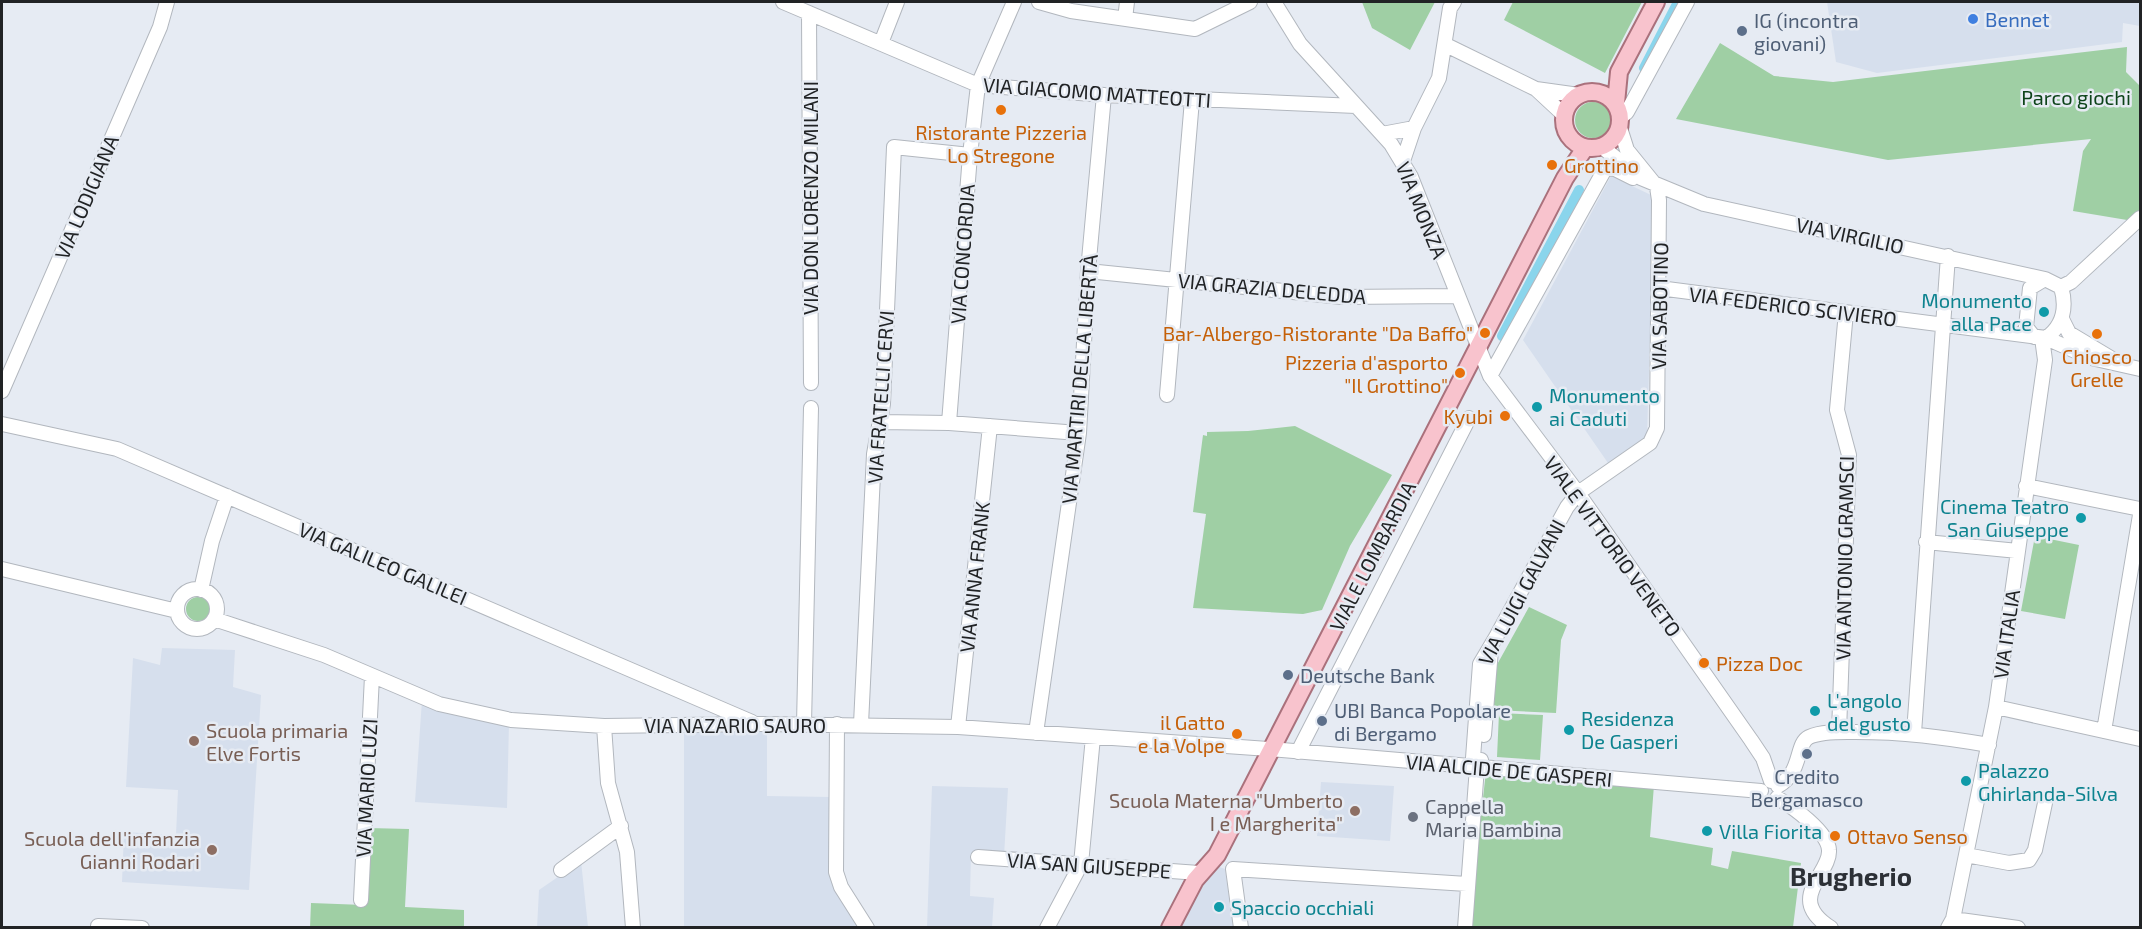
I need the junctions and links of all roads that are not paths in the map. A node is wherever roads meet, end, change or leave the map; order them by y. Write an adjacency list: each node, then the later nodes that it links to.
1 (166, 2): 50 (street, VIA LODIGIANA)
2 (783, 2): 12 (street, VIA GIACOMO MATTEOTTI)
3 (897, 2): 14 (street)
4 (1014, 2): 17 (street, VIA CONCORDIA)
5 (1039, 2): 13 (street)
6 (1127, 2): 13 (street)
7 (1250, 2): 13 (street)
8 (1274, 2): 22 (street, VIA MONZA)
9 (1454, 2): 15 (street)
10 (1656, 2): 16 (main road)
11 (1687, 2): 24 (street)
12 (803, 7): 14 (street, VIA GIACOMO MATTEOTTI); 49 (street, VIA DON LORENZO MILANI)
13 (1125, 19)
14 (881, 43): 17 (street, VIA GIACOMO MATTEOTTI)
15 (1446, 45): 18 (street); 25 (street)
16 (1619, 72): 19 (main road); 24 (main road)
17 (978, 85): 20 (street, VIA GIACOMO MATTEOTTI); 29 (street, VIA CONCORDIA)
18 (1536, 89): 19 (street); 23 (street)
19 (1586, 94): 23 (main road); 24 (main road)
20 (1104, 95): 21 (street, VIA GIACOMO MATTEOTTI); 35 (street, VIA MARTIRI DELLA LIBERTÀ)
21 (1192, 100): 22 (street, VIA GIACOMO MATTEOTTI); 37 (street)
22 (1356, 106): 26 (street, VIA MONZA)
23 (1564, 115): 27 (main road)
24 (1619, 116): 28 (main road); 32 (street)
25 (1414, 128): 26 (street); 30 (street)
26 (1382, 134): 30 (street, VIA MONZA)
27 (1568, 135): 28 (main road); 31 (main road, VIALE LOMBARDIA)
28 (1593, 147): 31 (main road, VIALE LOMBARDIA); 32 (street, VIA VIRGILIO)
29 (970, 155): 54 (street, VIA FRATELLI CERVI); 55 (street, VIA CONCORDIA)
30 (1403, 161): 40 (street, VIA MONZA)
31 (1565, 178): 45 (main road, VIALE LOMBARDIA)
32 (1657, 187): 34 (street, VIA VIRGILIO); 39 (street, VIA SABOTINO); 48 (street)
33 (2140, 218): 38 (street)
34 (1948, 256): 36 (street, VIA VIRGILIO); 43 (street)
35 (1088, 271): 37 (street, VIA GRAZIA DELEDDA); 58 (street, VIA MARTIRI DELLA LIBERTÀ)
36 (2045, 279): 38 (street); 44 (street)
37 (1179, 280): 40 (street, VIA GRAZIA DELEDDA); 51 (street)
38 (2061, 287): 42 (street)
39 (1659, 288): 41 (street, VIA FEDERICO SCIVIERO); 60 (street, VIA SABOTINO)
40 (1456, 296): 45 (street, VIA MONZA)
41 (1845, 312): 43 (street, VIA FEDERICO SCIVIERO); 79 (street, VIA ANTONIO GRAMSCI)
42 (2062, 319): 44 (street); 46 (street)
43 (1945, 325): 44 (street, VIA FEDERICO SCIVIERO); 64 (street)
44 (2041, 338): 46 (street, VIA FEDERICO SCIVIERO); 59 (street, VIA ITALIA)
45 (1478, 350): 48 (street, VIALE VITTORIO VENETO); 85 (main road, VIALE LOMBARDIA)
46 (2119, 363): 47 (street)
47 (2140, 369)
48 (1490, 376): 60 (street, VIALE VITTORIO VENETO)
49 (812, 383)
50 (2, 391)
51 (1167, 395)
52 (812, 408): 73 (street)
53 (1469, 418): 86 (street, VIALE LOMBARDIA)
54 (880, 422): 55 (street); 75 (street, VIA FRATELLI CERVI)
55 (949, 423): 57 (street)
56 (2, 424): 61 (street, VIA GALILEO GALILEI)
57 (990, 426): 58 (street); 77 (street, VIA ANNA FRANK)
58 (1078, 433): 81 (street, VIA MARTIRI DELLA LIBERTÀ)
59 (2026, 486): 62 (street); 65 (street, VIA ITALIA)
60 (1578, 493): 87 (street, VIA LUIGI GALVANI); 88 (street, VIALE VITTORIO VENETO)
61 (228, 496): 67 (street); 72 (street, VIA GALILEO GALILEI)
62 (2140, 509)
63 (2140, 515): 78 (street)
64 (1926, 542): 65 (street); 80 (street)
65 (2018, 551): 71 (street, VIA ITALIA)
66 (2, 569): 68 (street)
67 (201, 590): 68 (street); 69 (street)
68 (177, 611): 69 (street)
69 (214, 619): 70 (street, VIA NAZARIO SAURO)
70 (372, 676): 76 (street, VIA NAZARIO SAURO); 97 (street, VIA MARIO LUZI)
71 (1996, 707): 78 (street); 84 (street, VIA ITALIA)
72 (757, 724): 73 (street, VIA NAZARIO SAURO); 76 (street, VIA NAZARIO SAURO)
73 (804, 724): 74 (street, VIA NAZARIO SAURO)
74 (837, 724): 75 (street, VIA NAZARIO SAURO); 102 (street)
75 (861, 724): 77 (street, VIA NAZARIO SAURO)
76 (604, 726): 90 (street)
77 (958, 727): 81 (street, VIA NAZARIO SAURO)
78 (2104, 731): 83 (street)
79 (1839, 732): 80 (street); 88 (street)
80 (1914, 732): 84 (street)
81 (1036, 733): 82 (street, VIA NAZARIO SAURO)
82 (1093, 737): 85 (street, VIA NAZARIO SAURO); 93 (street)
83 (2140, 739)
84 (1989, 745): 91 (street, VIA ITALIA)
85 (1273, 749): 86 (street, VIA ALCIDE DE GASPERI); 95 (main road, VIALE LOMBARDIA)
86 (1298, 752): 87 (street, VIA ALCIDE DE GASPERI)
87 (1477, 767): 88 (street, VIA ALCIDE DE GASPERI); 96 (street, VIA LUIGI GALVANI)
88 (1772, 789): 107 (street)
89 (2045, 803): 91 (street)
90 (621, 826): 94 (street); 101 (street)
91 (1966, 855): 98 (street, VIA ITALIA)
92 (978, 857): 93 (street, VIA SAN GIUSEPPE)
93 (1081, 864): 95 (street, VIA SAN GIUSEPPE); 103 (street)
94 (561, 870)
95 (1199, 873): 104 (main road, VIALE LOMBARDIA)
96 (1467, 884): 105 (street); 106 (street, VIA LUIGI GALVANI)
97 (361, 900)
98 (1951, 923): 108 (street)
99 (98, 926): 100 (street)
100 (142, 927)
101 (633, 927)
102 (867, 927)
103 (1047, 927)
104 (1170, 927)
105 (1241, 927)
106 (1465, 927)
107 (1831, 927)
108 (2018, 927)

